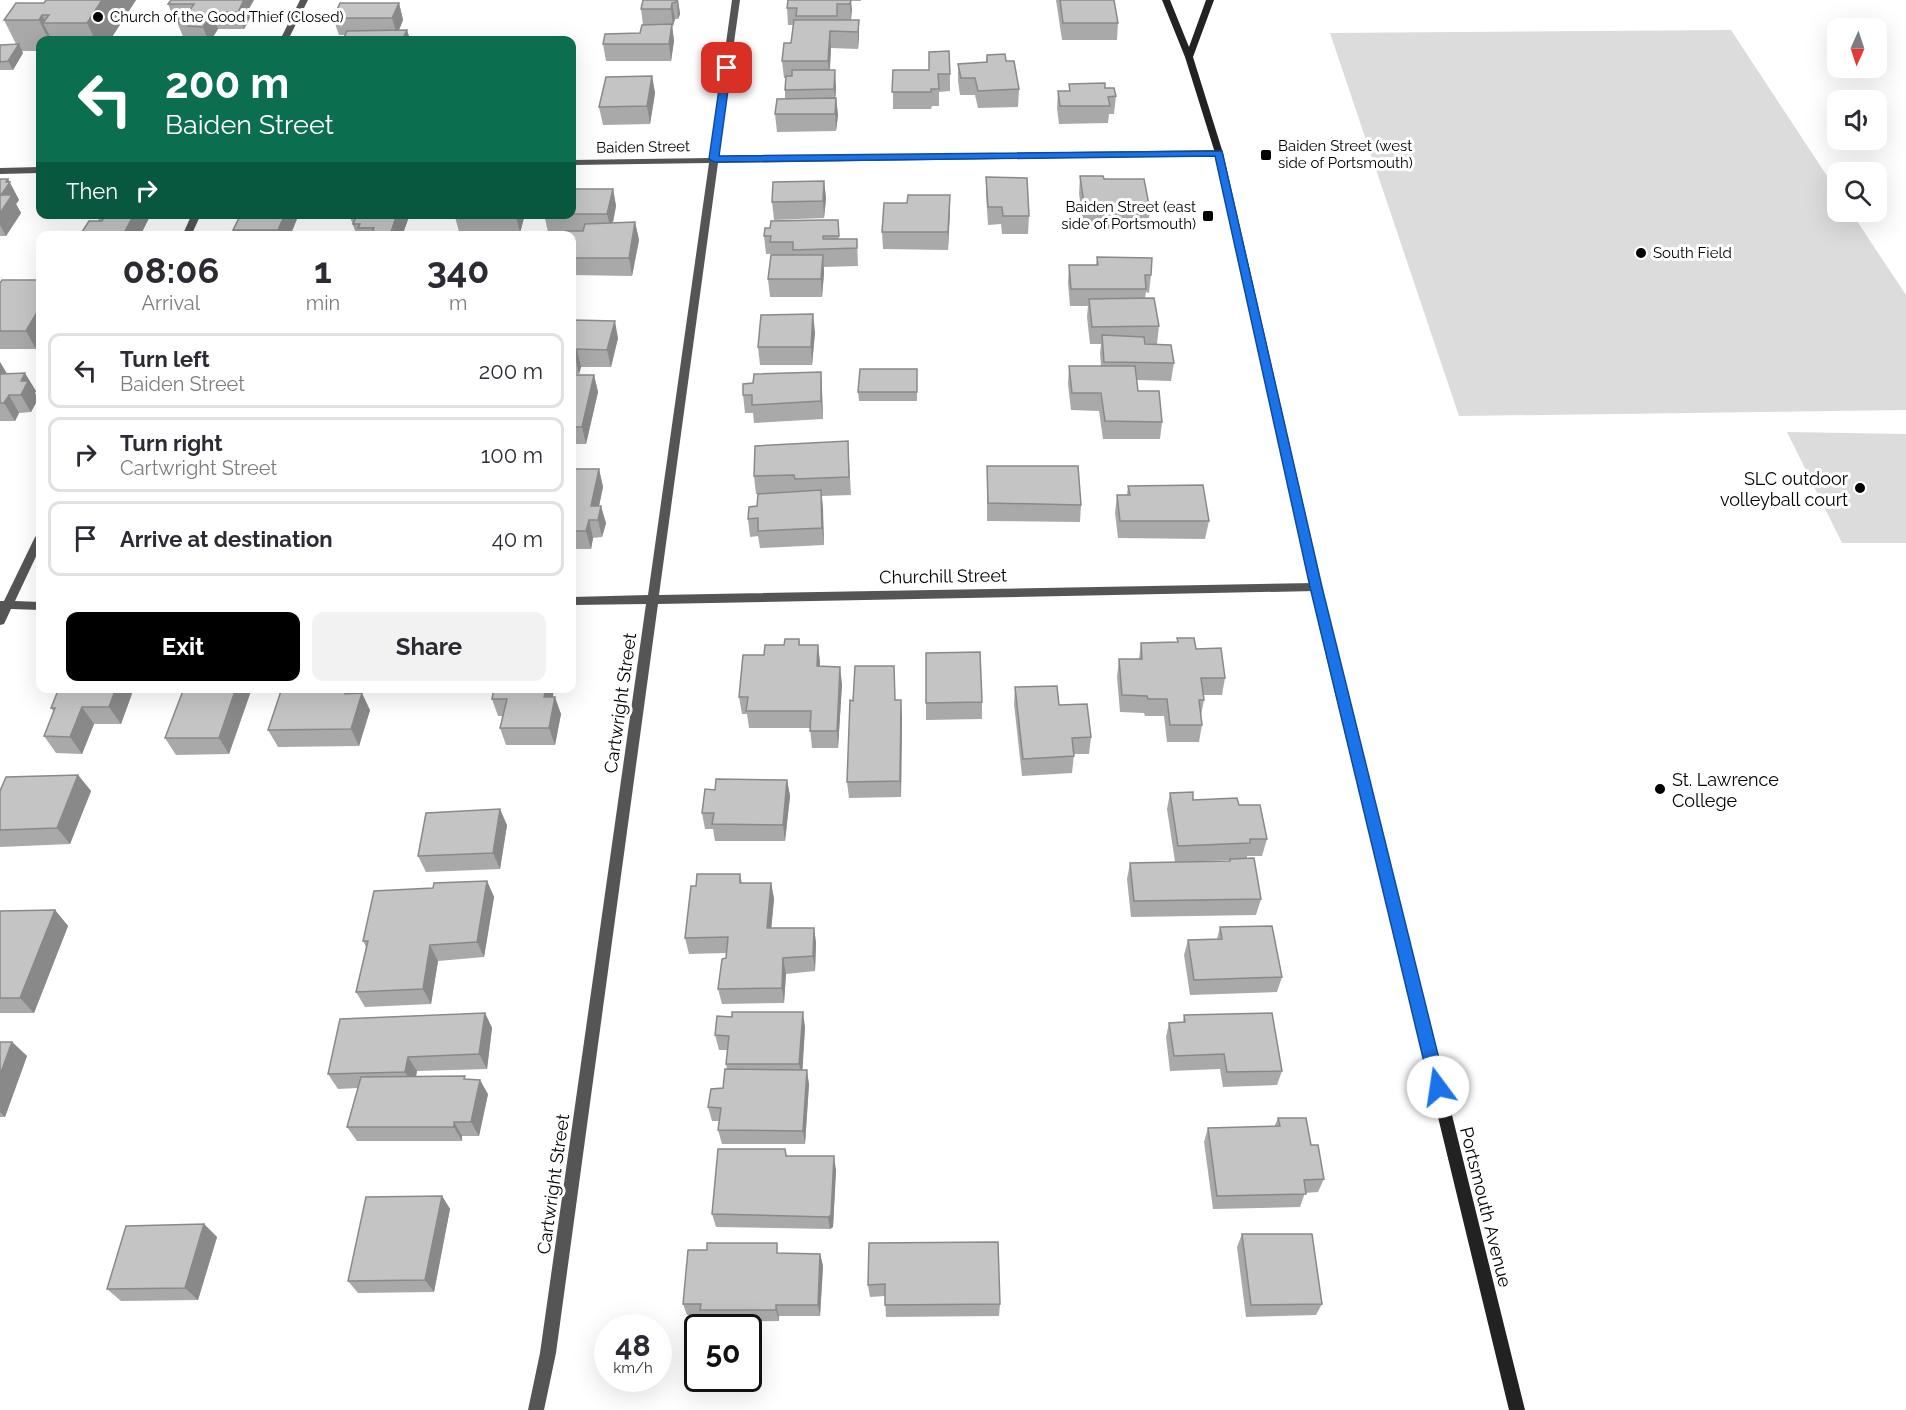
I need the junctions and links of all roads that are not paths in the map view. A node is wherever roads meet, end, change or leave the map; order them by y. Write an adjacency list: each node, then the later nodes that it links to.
1 (304, 0): 5 (street)
2 (736, 0): 8 (street, Cartwright Street)
3 (1166, 0): 6 (main road, Portsmouth Avenue)
4 (1210, 0): 6 (main road)
5 (286, 36)
6 (1190, 57): 7 (main road, Portsmouth Avenue)
7 (1219, 153): 8 (street, Baiden Street); 13 (main road, Portsmouth Avenue)
8 (714, 159): 9 (street, Baiden Street); 14 (street, Cartwright Street)
9 (576, 162)
10 (36, 170): 11 (street)
11 (0, 171)
12 (36, 545): 16 (street)
13 (1316, 587): 14 (street, Churchill Street); 20 (main road, Portsmouth Avenue)
14 (653, 600): 15 (street, Churchill Street); 19 (street, Cartwright Street)
15 (576, 601)
16 (4, 605): 17 (street); 18 (street)
17 (36, 606)
18 (0, 621)
19 (536, 1410)
20 (1517, 1410)

